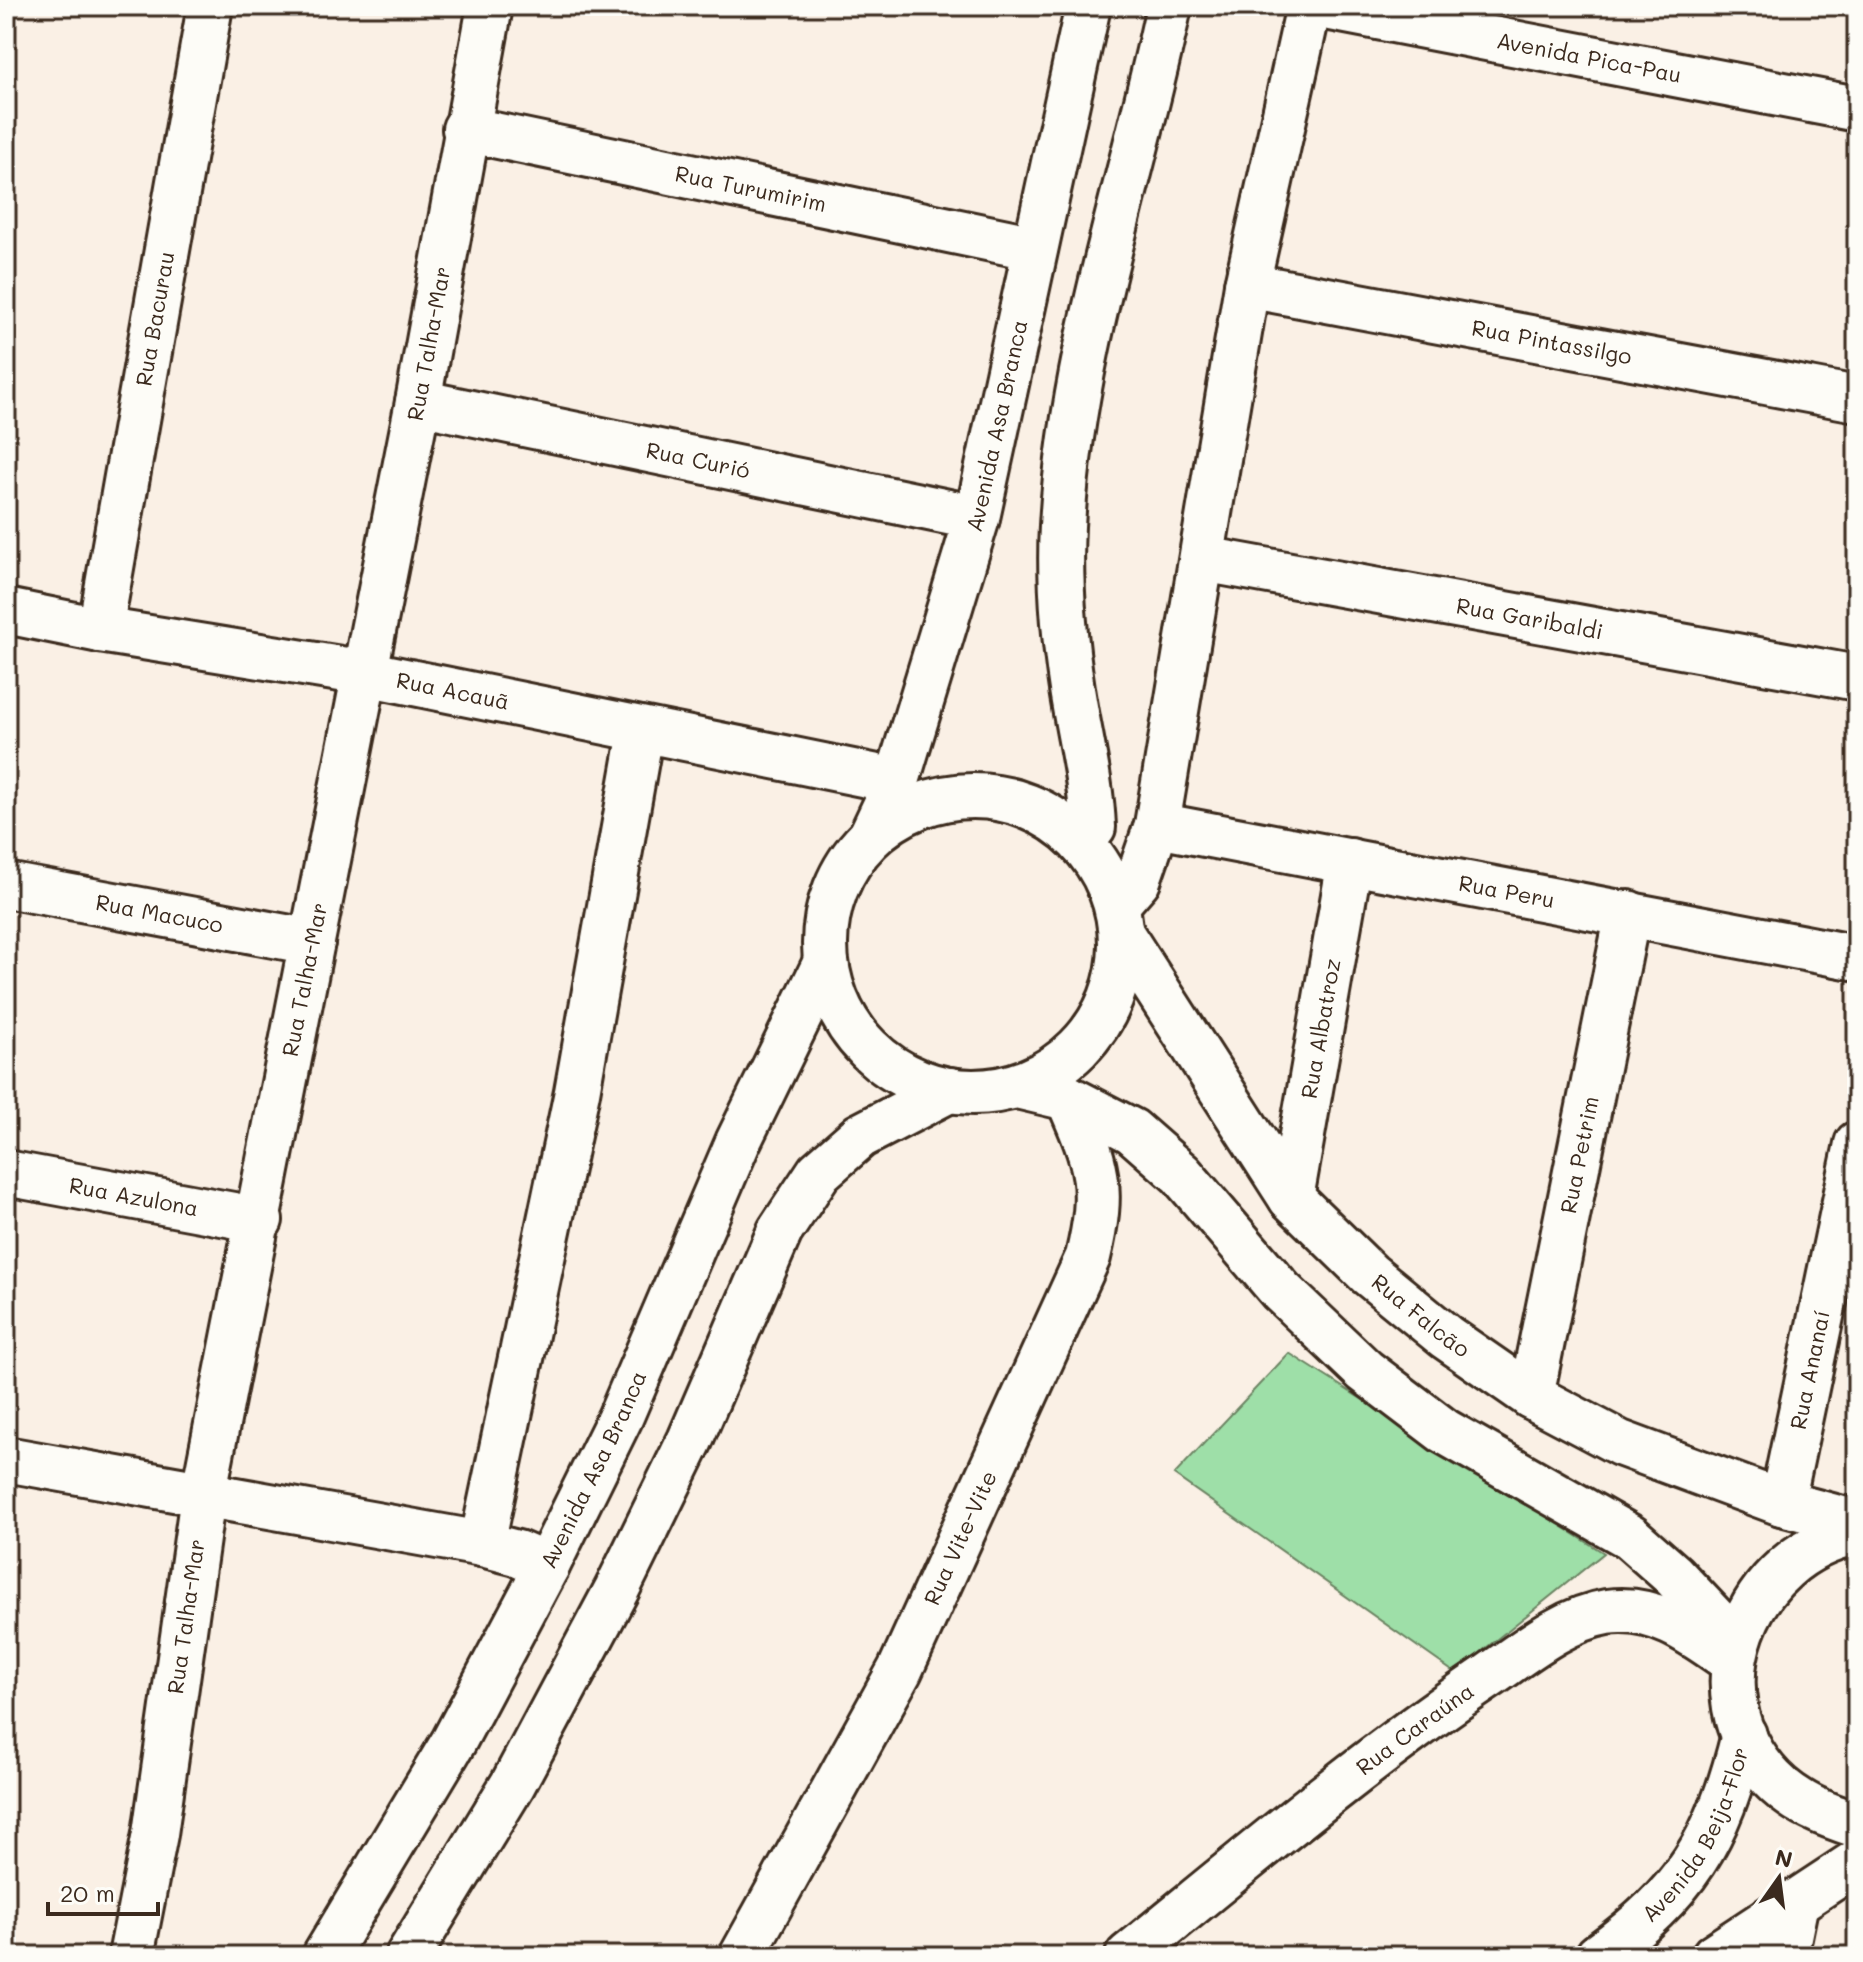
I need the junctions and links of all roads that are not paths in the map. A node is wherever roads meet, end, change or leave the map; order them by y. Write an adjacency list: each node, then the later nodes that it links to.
1 (210, 6): 16 (street, Rua Bacurau)
2 (490, 6): 8 (street, Rua Talha-Mar)
3 (1088, 6): 9 (street, Avenida Asa Branca)
4 (1169, 6): 23 (street)
5 (1309, 6): 10 (street)
6 (1320, 6): 7 (street, Avenida Pica-Pau)
7 (1857, 109)
8 (465, 129): 9 (street, Rua Turumirim); 12 (street, Rua Talha-Mar)
9 (1035, 248): 13 (street, Avenida Asa Branca)
10 (1247, 285): 11 (street, Rua Pintassilgo); 14 (street)
11 (1857, 399)
12 (418, 402): 13 (street, Rua Curió); 17 (street, Rua Talha-Mar)
13 (977, 518): 20 (street, Avenida Asa Branca)
14 (1203, 559): 18 (street, Rua Garibaldi); 21 (street)
15 (6, 611): 16 (street, Rua Acauã)
16 (100, 630): 17 (street, Rua Acauã)
17 (365, 673): 19 (street, Rua Acauã); 28 (street, Rua Talha-Mar)
18 (1857, 678)
19 (641, 732): 20 (street, Rua Acauã); 44 (street)
20 (897, 781): 22 (street, Avenida Asa Branca)
21 (1157, 825): 24 (street, Rua Peru); 27 (street)
22 (871, 835): 23 (street, Rua Falcão); 30 (street)
23 (1081, 841): 27 (street, Rua Falcão)
24 (1350, 861): 26 (street, Rua Peru); 36 (street, Rua Albatroz)
25 (6, 885): 28 (street, Rua Macuco)
26 (1628, 913): 29 (street, Rua Peru); 38 (street, Rua Petrim)
27 (1120, 919): 31 (street); 36 (street, Rua Falcão)
28 (312, 942): 37 (street, Rua Talha-Mar)
29 (1857, 958)
30 (825, 964): 32 (street); 45 (street, Avenida Asa Branca)
31 (1017, 1086): 32 (street); 33 (street)
32 (949, 1090): 53 (street)
33 (1068, 1098): 46 (street); 54 (street, Rua Vite-Vite)
34 (1857, 1144): 41 (street, Rua Ananaí)
35 (6, 1173): 37 (street, Rua Azulona)
36 (1291, 1198): 38 (street, Rua Falcão)
37 (260, 1220): 40 (street, Rua Talha-Mar)
38 (1531, 1396): 41 (street, Rua Falcão)
39 (6, 1459): 40 (street)
40 (203, 1496): 44 (street); 51 (street, Rua Talha-Mar)
41 (1782, 1503): 42 (street, Rua Falcão)
42 (1857, 1523)
43 (1857, 1533): 46 (street)
44 (482, 1544): 45 (street)
45 (547, 1566): 52 (street, Avenida Asa Branca)
46 (1735, 1652): 47 (street); 55 (street, Rua Caraúna)
47 (1744, 1735): 48 (street); 56 (street, Avenida Beija-Flor)
48 (1857, 1825)
49 (1857, 1862): 50 (street)
50 (1796, 1902): 57 (street); 58 (street)
51 (131, 1956)
52 (325, 1956)
53 (408, 1956)
54 (742, 1956)
55 (1128, 1956)
56 (1598, 1956)
57 (1714, 1956)
58 (1785, 1956)

